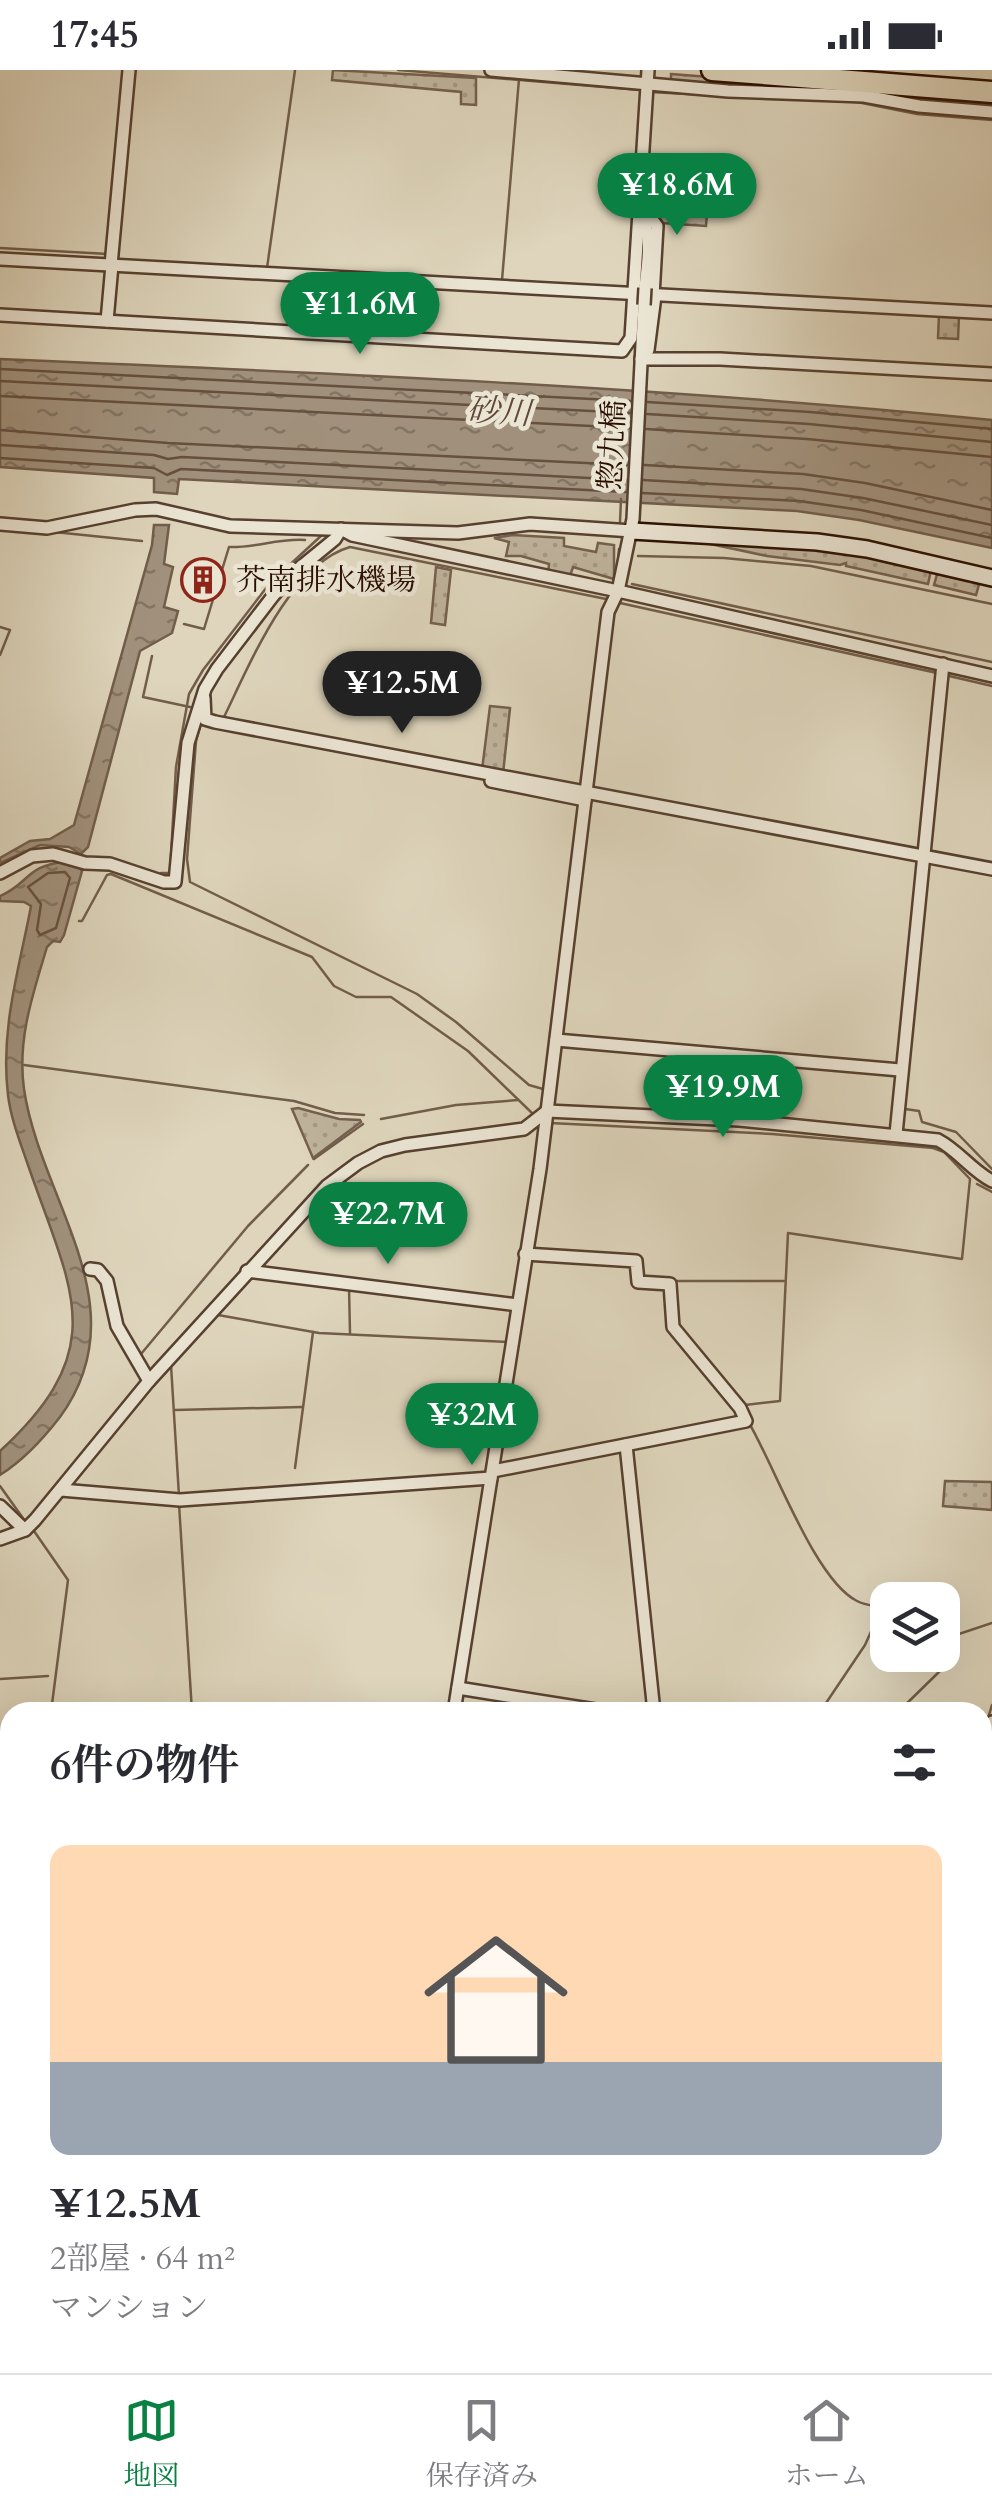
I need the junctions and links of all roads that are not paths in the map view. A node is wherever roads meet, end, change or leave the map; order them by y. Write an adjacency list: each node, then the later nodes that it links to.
1 (129, 70): 13 (street)
2 (492, 70): 7 (street)
3 (648, 70): 7 (street)
4 (712, 70): 8 (highway)
5 (874, 70): 6 (highway)
6 (992, 79)
7 (646, 84): 9 (street); 14 (street)
8 (992, 92)
9 (864, 96): 10 (highway); 11 (street)
10 (992, 104)
11 (992, 112)
12 (0, 259): 13 (street)
13 (111, 263): 14 (street); 17 (street)
14 (642, 294): 15 (street); 17 (street); 18 (street, 惣九橋)
15 (992, 313)
16 (0, 315): 17 (street)
17 (107, 321)
18 (644, 359): 19 (street); 21 (street, 惣九橋)
19 (992, 374)
20 (0, 524): 22 (street)
21 (633, 525): 22 (street); 23 (street); 24 (street, 惣九橋)
22 (341, 529): 24 (street); 27 (street)
23 (992, 578)
24 (618, 591): 25 (street); 29 (street, 惣九橋)
25 (942, 671): 26 (street); 30 (street)
26 (992, 676)
27 (205, 689): 29 (street); 32 (street)
28 (484, 779): 29 (street)
29 (585, 796): 30 (street); 33 (street, 惣九橋)
30 (924, 858): 31 (street); 34 (street)
31 (992, 869)
32 (0, 872)
33 (559, 1040): 34 (street); 35 (street, 惣九橋)
34 (900, 1073): 36 (street)
35 (550, 1111): 36 (street); 38 (street, 惣九橋); 40 (street)
36 (896, 1134): 37 (street)
37 (992, 1181)
38 (525, 1254): 41 (street, 惣九橋); 43 (street)
39 (90, 1269): 42 (street)
40 (249, 1272): 41 (street); 42 (street)
41 (518, 1305): 44 (street, 惣九橋)
42 (148, 1380): 45 (street)
43 (626, 1445): 44 (street); 52 (street)
44 (495, 1473): 45 (street); 49 (street, 惣九橋)
45 (61, 1490): 47 (street)
46 (0, 1506): 47 (street)
47 (28, 1527): 48 (street)
48 (0, 1538)
49 (458, 1688): 50 (street, 惣九橋); 51 (street)
50 (456, 1702)
51 (546, 1702)
52 (653, 1702)

